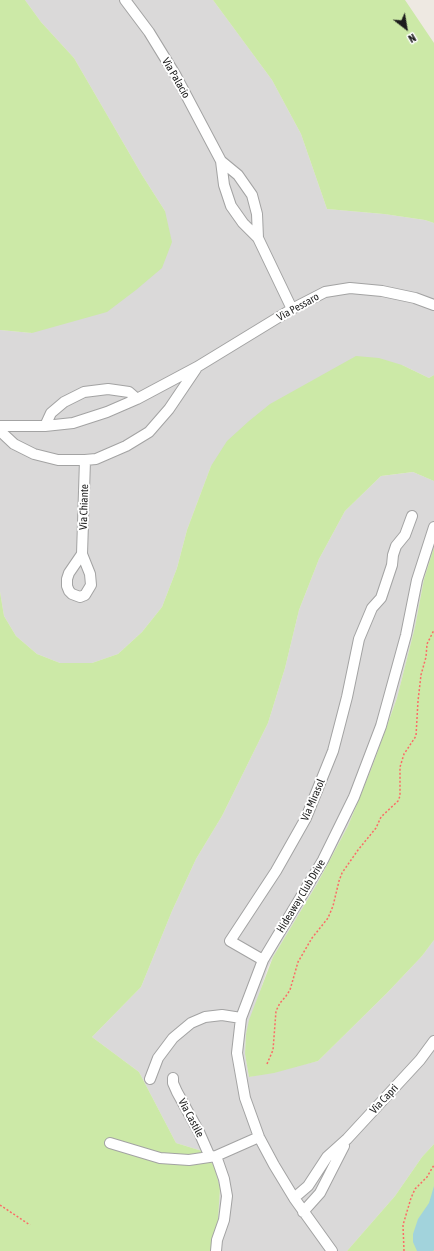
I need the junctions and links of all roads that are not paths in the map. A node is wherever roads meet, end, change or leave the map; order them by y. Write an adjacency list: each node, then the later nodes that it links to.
1 (125, 0): 2 (street, Via Palacio)
2 (221, 161): 3 (street, Via Palacio); 3 (street, Via Palacio)
3 (258, 238): 5 (street, Via Palacio)
4 (434, 305): 5 (street, Via Pessaro)
5 (292, 309): 6 (street, Via Pessaro)
6 (197, 367): 7 (street, Via Pessaro); 11 (street, Via Pessaro)
7 (137, 398): 9 (street, Via Pessaro); 9 (street)
8 (0, 426): 9 (street, Via Pessaro)
9 (45, 426)
10 (0, 431): 11 (street, Via Pessaro)
11 (85, 460): 14 (street, Via Chiante)
12 (412, 516): 15 (street, Via Mirasol)
13 (434, 527): 15 (street, Hideaway Club Drive)
14 (82, 554)
15 (263, 960): 16 (street, Hideaway Club Drive)
16 (241, 1018): 21 (street); 22 (street, Hideaway Club Drive)
17 (434, 1041): 19 (street, Via Capri)
18 (434, 1054): 19 (street, Via Capri)
19 (420, 1060): 23 (street, Via Capri)
20 (173, 1078): 25 (street, Via Castile)
21 (150, 1079)
22 (259, 1137): 25 (street); 26 (street, Hideaway Club Drive)
23 (348, 1138): 26 (street, Via Capri); 27 (street, Via Capri)
24 (110, 1143): 25 (street)
25 (213, 1157): 28 (street, Via Castile)
26 (294, 1198): 27 (street, Hideaway Club Drive)
27 (303, 1212): 29 (street, Hideaway Club Drive)
28 (216, 1251)
29 (332, 1251)

